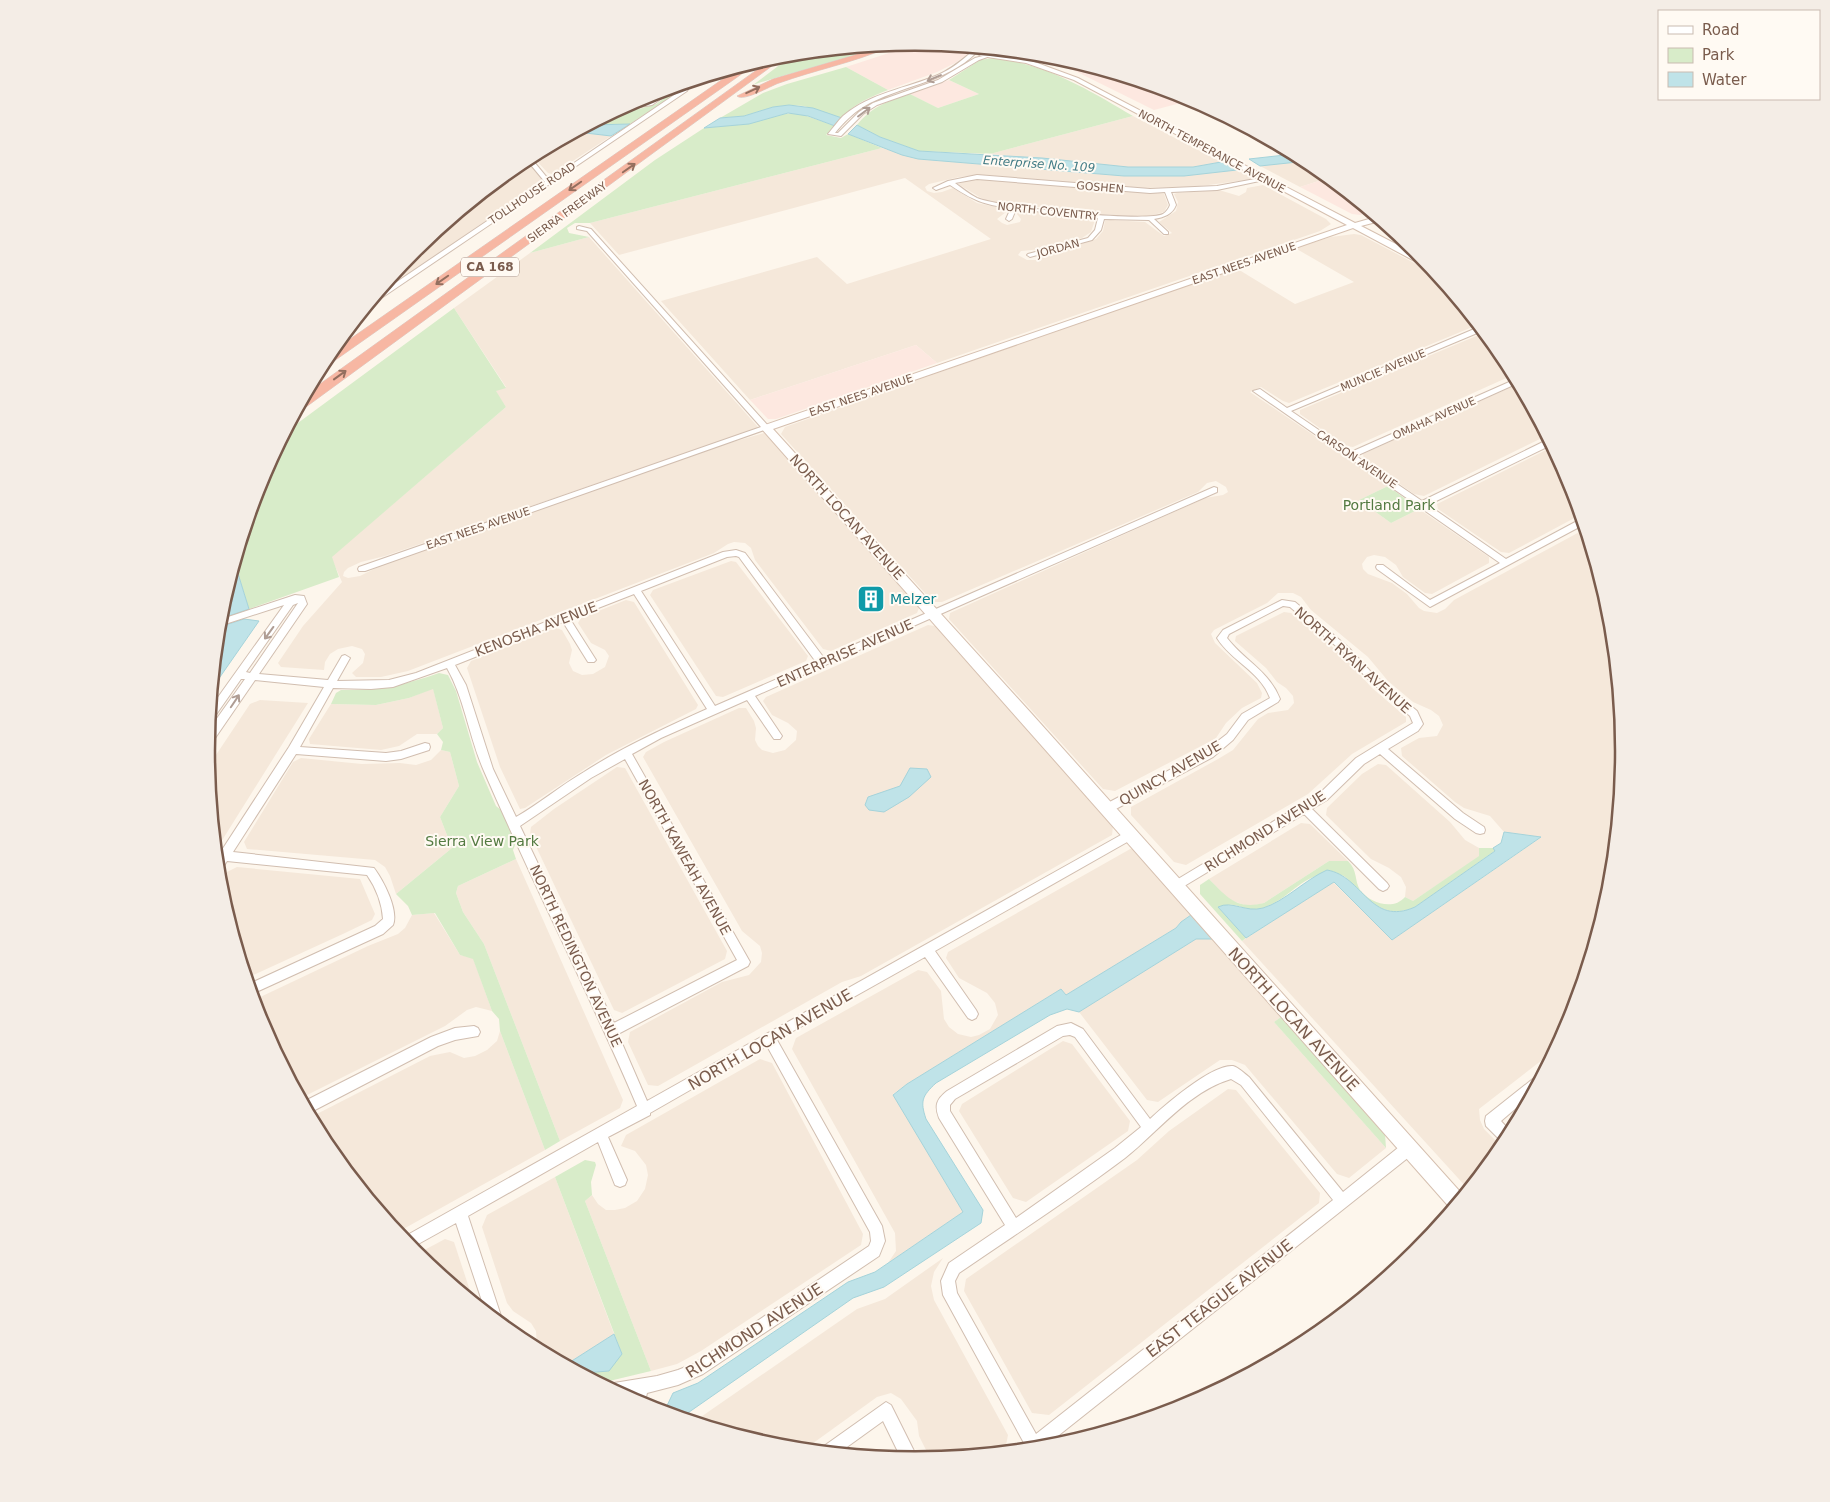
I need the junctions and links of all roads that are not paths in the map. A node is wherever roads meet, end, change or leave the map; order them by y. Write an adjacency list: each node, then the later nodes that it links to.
1 (867, 53): 13 (highway, one-way to 1)
2 (971, 54): 3 (street, one-way to 3)
3 (989, 56)
4 (1000, 56): 8 (main road, NORTH TEMPERANCE AVENUE)
5 (1044, 64): 11 (main road, NORTH TEMPERANCE AVENUE)
6 (768, 67): 13 (highway, SIERRA FREEWAY / CA 168)
7 (734, 75): 12 (highway, SIERRA FREEWAY / CA 168)
8 (1068, 76): 11 (main road); 15 (main road, NORTH TEMPERANCE AVENUE)
9 (719, 79): 12 (highway)
10 (683, 91): 16 (street, TOLLHOUSE ROAD)
11 (1110, 92): 28 (main road, NORTH TEMPERANCE AVENUE)
12 (686, 108): 36 (highway, SIERRA FREEWAY / CA 168, one-way to 36)
13 (680, 132): 39 (highway, SIERRA FREEWAY / CA 168, one-way to 13)
14 (533, 164): 16 (street)
15 (1266, 179): 18 (street, GOSHEN); 28 (main road, NORTH TEMPERANCE AVENUE)
16 (548, 182): 34 (street, TOLLHOUSE ROAD)
17 (950, 182): 19 (street, GOSHEN); 20 (street, GOSHEN); 22 (street, NORTH COVENTRY)
18 (1230, 186): 20 (street, GOSHEN); 21 (street)
19 (936, 188)
20 (1167, 190): 26 (street)
21 (1235, 192)
22 (1014, 207): 23 (street, NORTH COVENTRY); 25 (street)
23 (1101, 217): 26 (street, NORTH COVENTRY); 33 (street, JORDAN)
24 (1367, 218): 28 (main road, EAST NEES AVENUE)
25 (1008, 219)
26 (1151, 219): 30 (street)
27 (1371, 221): 28 (main road, EAST NEES AVENUE)
28 (1357, 224): 31 (main road, NORTH TEMPERANCE AVENUE); 32 (main road, NORTH TEMPERANCE AVENUE); 41 (main road, EAST NEES AVENUE)
29 (579, 228): 41 (street, NORTH LOCAN AVENUE)
30 (1166, 233)
31 (1394, 241)
32 (1405, 251)
33 (1030, 255)
34 (388, 291)
35 (1475, 331): 40 (street, MUNCIE AVENUE)
36 (342, 350)
37 (1510, 384): 43 (street, OMAHA AVENUE)
38 (1257, 391): 40 (street, CARSON AVENUE)
39 (312, 396)
40 (1286, 411): 43 (street, CARSON AVENUE)
41 (766, 428): 49 (street, EAST NEES AVENUE); 52 (main road, NORTH LOCAN AVENUE)
42 (1544, 445): 45 (street)
43 (1351, 455): 45 (street, CARSON AVENUE)
44 (1214, 490): 52 (street, ENTERPRISE AVENUE)
45 (1423, 504): 47 (street, CARSON AVENUE)
46 (1577, 524): 47 (street)
47 (1506, 562): 48 (street)
48 (1380, 567)
49 (362, 569)
50 (636, 590): 53 (street, KENOSHA AVENUE); 58 (street, KENOSHA AVENUE); 65 (street)
51 (301, 598): 54 (street); 59 (street, one-way to 59); 60 (street)
52 (934, 613): 58 (street, ENTERPRISE AVENUE); 73 (main road, NORTH LOCAN AVENUE)
53 (565, 618): 56 (street); 57 (street, KENOSHA AVENUE)
54 (228, 620)
55 (346, 658): 61 (street)
56 (591, 660)
57 (449, 663): 61 (street, KENOSHA AVENUE); 75 (street, NORTH REDINGTON AVENUE)
58 (822, 663): 62 (street, ENTERPRISE AVENUE)
59 (238, 675): 60 (street, KENOSHA AVENUE); 64 (street)
60 (251, 676): 61 (street, KENOSHA AVENUE); 67 (street, one-way to 60)
61 (332, 683): 71 (street)
62 (749, 695): 65 (street, ENTERPRISE AVENUE); 68 (street)
63 (1275, 699): 66 (street, NORTH RYAN AVENUE); 73 (street, QUINCY AVENUE)
64 (217, 706)
65 (713, 710): 72 (street, ENTERPRISE AVENUE)
66 (1417, 719): 70 (street, RICHMOND AVENUE)
67 (216, 729)
68 (777, 736)
69 (425, 747): 71 (street)
70 (1380, 748): 74 (street, RICHMOND AVENUE); 76 (street)
71 (293, 750): 78 (street)
72 (626, 752): 75 (street, ENTERPRISE AVENUE); 84 (street, NORTH KAWEAH AVENUE)
73 (1108, 808): 77 (main road, NORTH LOCAN AVENUE)
74 (1305, 808): 79 (street, RICHMOND AVENUE); 80 (street)
75 (514, 824): 84 (street, NORTH REDINGTON AVENUE)
76 (1480, 830)
77 (1132, 834): 79 (main road, NORTH LOCAN AVENUE); 81 (street, NORTH LOCAN AVENUE)
78 (224, 856): 82 (street)
79 (1177, 885): 93 (main road, NORTH LOCAN AVENUE)
80 (1383, 886)
81 (927, 950): 83 (street); 86 (street, NORTH LOCAN AVENUE)
82 (256, 986)
83 (972, 1014)
84 (611, 1031): 89 (street, NORTH REDINGTON AVENUE)
85 (474, 1032): 88 (street)
86 (770, 1039): 89 (street, NORTH LOCAN AVENUE); 101 (street, RICHMOND AVENUE)
87 (1526, 1092): 91 (street)
88 (311, 1104)
89 (645, 1110): 92 (street, NORTH LOCAN AVENUE)
90 (1149, 1128): 96 (street); 98 (street); 98 (street)
91 (1502, 1132)
92 (601, 1135): 94 (street); 97 (street, NORTH LOCAN AVENUE)
93 (1409, 1148): 95 (main road, NORTH LOCAN AVENUE); 96 (street, EAST TEAGUE AVENUE)
94 (620, 1180)
95 (1453, 1198)
96 (1342, 1201): 104 (street, EAST TEAGUE AVENUE)
97 (460, 1213): 99 (street, NORTH LOCAN AVENUE); 100 (street)
98 (1014, 1227): 105 (street)
99 (414, 1239)
100 (491, 1308)
101 (640, 1387): 102 (street, RICHMOND AVENUE); 103 (street)
102 (628, 1388)
103 (639, 1394)
104 (1043, 1439)
105 (1029, 1441)
106 (836, 1446): 107 (street)
107 (906, 1451)

